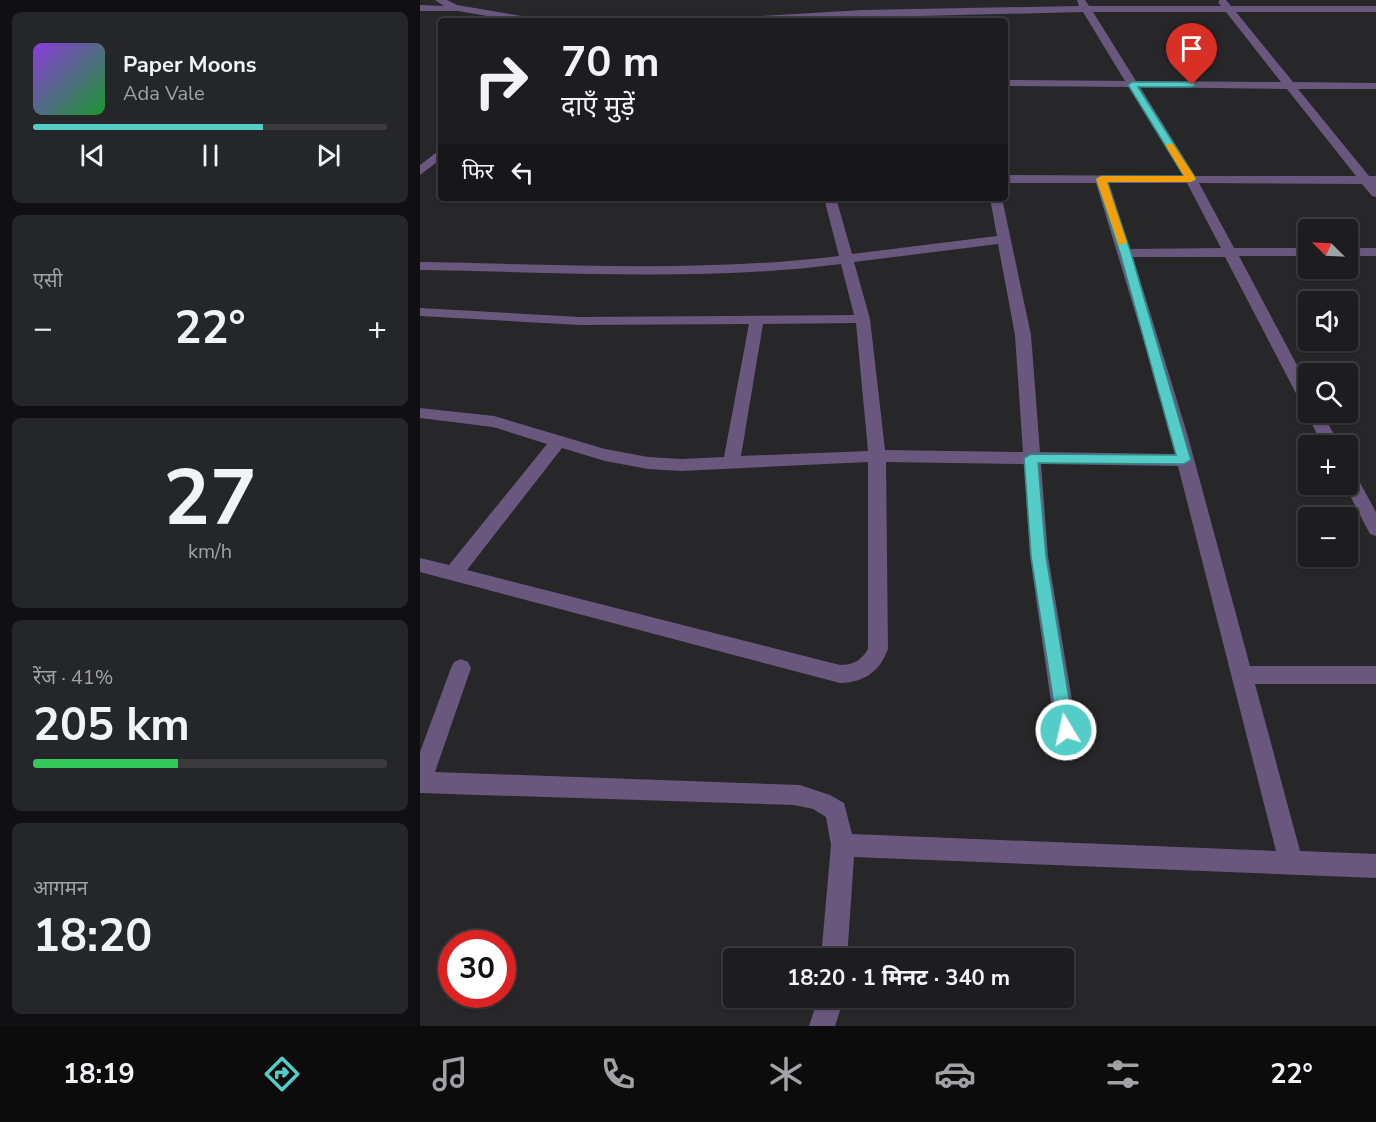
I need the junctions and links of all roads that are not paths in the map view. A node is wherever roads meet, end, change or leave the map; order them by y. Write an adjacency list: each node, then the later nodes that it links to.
1 (440, 0): 7 (street)
2 (962, 0): 9 (street)
3 (1355, 0): 8 (street)
4 (1225, 4): 5 (street); 8 (street); 15 (street)
5 (1083, 5): 9 (street); 14 (street)
6 (420, 8): 7 (street)
7 (464, 9): 10 (street)
8 (1371, 9): 12 (street)
9 (966, 16): 11 (street)
10 (516, 18)
11 (777, 18)
12 (1376, 20)
13 (1008, 82): 14 (street)
14 (1132, 85): 15 (street); 22 (street)
15 (1288, 85): 16 (street); 23 (street)
16 (1376, 86)
17 (438, 156): 18 (street)
18 (420, 171): 19 (street)
19 (438, 172)
20 (1008, 179): 21 (street)
21 (1101, 179): 22 (street); 32 (street)
22 (1191, 179): 23 (street); 28 (street)
23 (1371, 180): 24 (street)
24 (1376, 193)
25 (831, 201): 33 (street)
26 (997, 201): 27 (street)
27 (1004, 239): 33 (street); 42 (street)
28 (1229, 252): 29 (street); 32 (street); 38 (street)
29 (1298, 252)
30 (1358, 252): 31 (street)
31 (1376, 252)
32 (1126, 253): 43 (street)
33 (847, 260): 34 (street); 37 (street)
34 (420, 266)
35 (420, 312): 36 (street)
36 (757, 319): 37 (street); 44 (street)
37 (863, 319): 41 (street)
38 (1298, 382)
39 (420, 412): 40 (street)
40 (558, 441): 44 (street); 49 (street)
41 (877, 456): 42 (street); 44 (street); 49 (street)
42 (1031, 458): 43 (street); 53 (street)
43 (1184, 460): 51 (street)
44 (731, 463)
45 (1358, 489): 46 (street)
46 (1370, 505): 47 (street)
47 (1376, 529)
48 (420, 565): 49 (street)
49 (454, 573)
50 (461, 668): 54 (street)
51 (1241, 675): 52 (street); 56 (street)
52 (1376, 675)
53 (1066, 730)
54 (420, 783): 55 (street)
55 (843, 845): 56 (street); 58 (street)
56 (1291, 863): 57 (street)
57 (1376, 866)
58 (835, 948)
59 (828, 1008): 60 (street)
60 (822, 1026)

